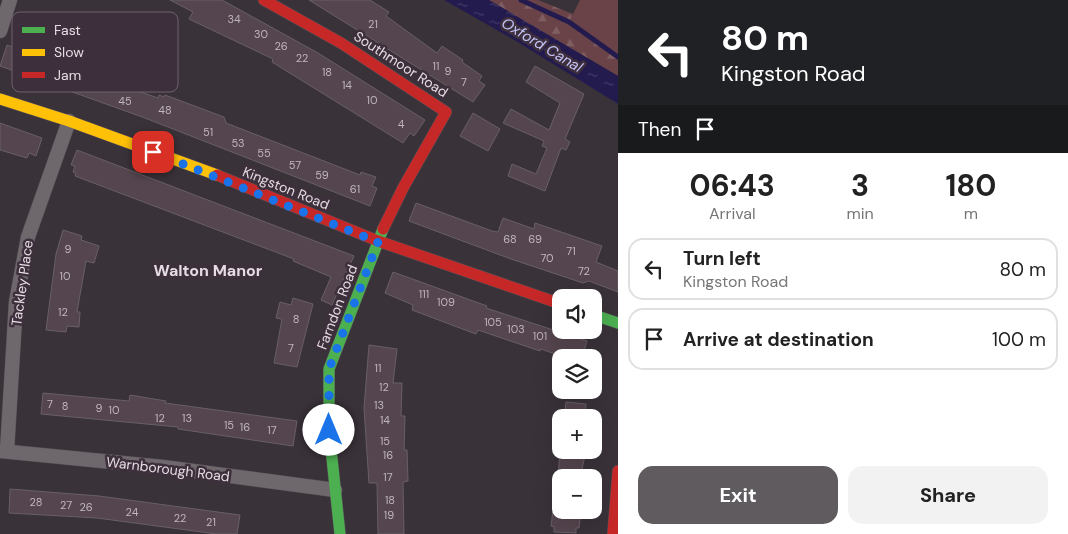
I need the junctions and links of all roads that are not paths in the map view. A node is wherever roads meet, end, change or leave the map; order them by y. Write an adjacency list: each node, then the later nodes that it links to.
1 (10, 0): 3 (street)
2 (264, 0): 6 (street, Southmoor Road)
3 (0, 31)
4 (0, 99): 5 (street, Kingston Road)
5 (69, 120): 6 (street, Kingston Road); 10 (street, Tackley Place)
6 (378, 242): 7 (street, Kingston Road); 12 (street, Farndon Road)
7 (552, 301)
8 (602, 318): 9 (street)
9 (618, 323)
10 (4, 451): 12 (street, Warnborough Road)
11 (618, 471): 14 (street)
12 (335, 490): 13 (street, Farndon Road)
13 (340, 534)
14 (613, 534)

